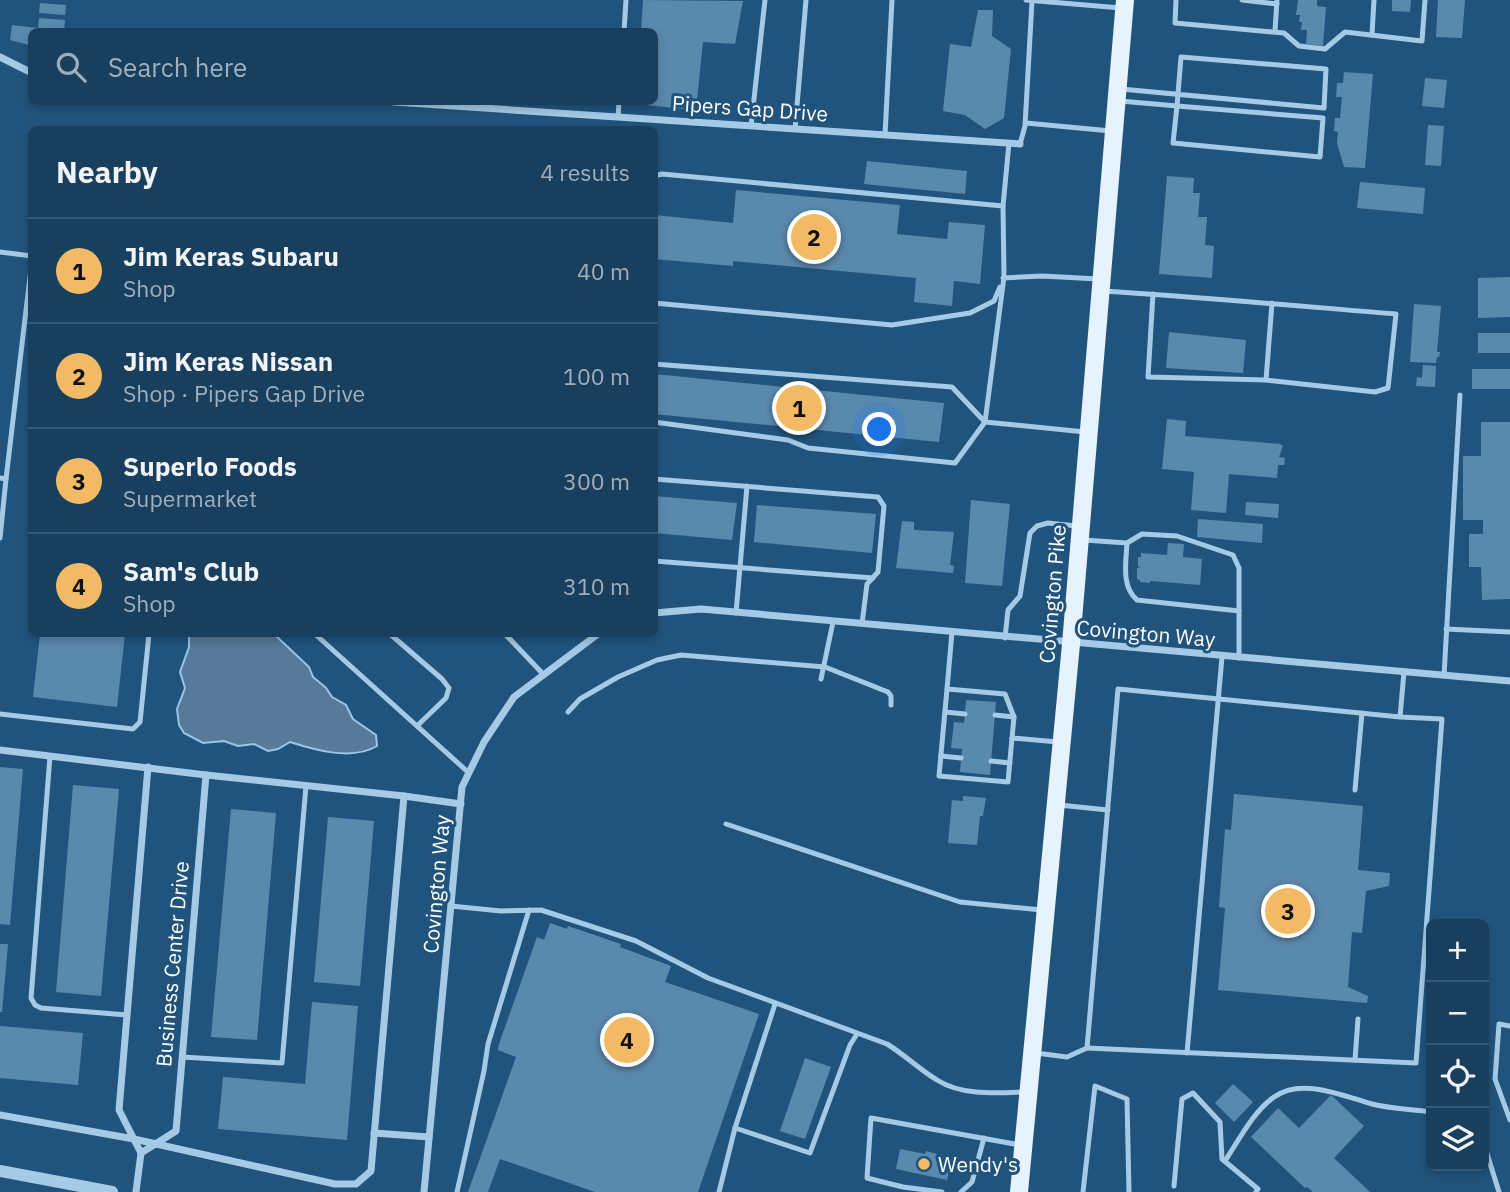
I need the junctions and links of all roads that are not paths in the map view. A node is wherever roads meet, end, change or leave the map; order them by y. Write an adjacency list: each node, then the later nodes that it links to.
1 (626, 0): 13 (lane)
2 (765, 0): 27 (lane)
3 (806, 0): 28 (lane)
4 (892, 0): 30 (lane)
5 (1026, 0): 10 (lane)
6 (1176, 0): 14 (lane)
7 (1242, 0): 11 (lane)
8 (1374, 0): 15 (lane)
9 (1425, 0): 15 (lane)
10 (1032, 1): 12 (lane); 26 (lane)
11 (1277, 2): 14 (lane)
12 (1125, 4): 18 (main road, Covington Pike)
13 (624, 28)
14 (1275, 31): 15 (lane)
15 (1372, 35)
16 (0, 57): 17 (street)
17 (28, 71)
18 (1117, 94): 19 (lane); 22 (lane); 29 (main road, Covington Pike)
19 (1178, 94): 22 (lane); 23 (lane); 23 (lane)
20 (439, 105): 24 (street, Pipers Gap Drive)
21 (619, 105): 24 (lane)
22 (1177, 106): 25 (lane); 25 (lane)
23 (1324, 108): 25 (lane)
24 (618, 117): 27 (street, Pipers Gap Drive)
25 (1323, 118)
26 (1026, 123): 29 (lane); 32 (lane)
27 (751, 126): 28 (street, Pipers Gap Drive)
28 (795, 129): 30 (street, Pipers Gap Drive)
29 (1114, 131): 38 (main road, Covington Pike)
30 (885, 135): 31 (street, Pipers Gap Drive)
31 (1009, 143): 32 (street, Pipers Gap Drive); 34 (lane)
32 (1020, 144)
33 (658, 175): 34 (lane)
34 (1003, 206): 37 (lane)
35 (0, 252): 36 (lane)
36 (28, 257)
37 (1004, 276): 38 (lane); 41 (lane); 46 (lane)
38 (1100, 285): 40 (lane); 48 (main road, Covington Pike)
39 (28, 288): 49 (lane)
40 (1153, 294): 42 (lane); 44 (lane)
41 (658, 303)
42 (1272, 303): 44 (lane); 44 (lane)
43 (658, 364): 46 (lane)
44 (1266, 380)
45 (1460, 395): 63 (lane)
46 (985, 422): 47 (lane); 48 (lane)
47 (658, 423)
48 (1088, 433): 52 (main road, Covington Pike)
49 (3, 479): 53 (lane)
50 (658, 479): 51 (lane)
51 (747, 486): 56 (lane); 57 (lane)
52 (1080, 533): 54 (lane); 71 (lane); 72 (main road, Covington Pike)
53 (0, 538)
54 (1126, 543): 58 (lane); 58 (lane)
55 (658, 561): 56 (lane)
56 (740, 568): 57 (lane); 60 (lane)
57 (873, 578): 62 (lane)
58 (1239, 611): 74 (lane)
59 (658, 613): 60 (street, Covington Way)
60 (736, 613): 61 (street, Covington Way)
61 (833, 622): 62 (street, Covington Way); 75 (lane)
62 (862, 624): 64 (street, Covington Way)
63 (1446, 629): 65 (lane); 78 (lane)
64 (952, 632): 71 (street, Covington Way); 81 (lane)
65 (1510, 632)
66 (149, 637): 88 (lane)
67 (317, 637): 92 (lane)
68 (393, 637): 92 (lane)
69 (511, 637): 77 (lane)
70 (594, 637): 77 (street, Covington Way)
71 (1005, 638): 72 (street, Covington Way)
72 (1071, 644): 73 (street, Covington Way); 94 (main road, Covington Pike)
73 (1222, 657): 74 (street, Covington Way); 82 (lane)
74 (1239, 658): 76 (street, Covington Way)
75 (825, 667): 79 (lane); 83 (lane); 84 (lane)
76 (1404, 672): 78 (street, Covington Way); 91 (lane)
77 (544, 675): 102 (street, Covington Way)
78 (1444, 676): 80 (street, Covington Way)
79 (821, 679)
80 (1510, 681)
81 (947, 689): 85 (lane); 90 (lane)
82 (1218, 699): 87 (lane); 109 (lane); 121 (lane)
83 (891, 705)
84 (568, 712)
85 (945, 712): 86 (lane); 97 (lane)
86 (965, 713)
87 (1362, 713): 91 (lane); 105 (lane)
88 (0, 714)
89 (995, 715): 90 (lane)
90 (1014, 717): 93 (lane)
91 (1400, 717): 123 (lane)
92 (417, 726): 102 (lane)
93 (1012, 738): 94 (lane); 100 (lane)
94 (1061, 743): 108 (main road, Covington Pike)
95 (0, 750): 96 (street)
96 (50, 756): 101 (street); 115 (lane)
97 (941, 756): 98 (lane); 100 (lane)
98 (961, 758)
99 (991, 761): 100 (lane)
100 (1010, 763)
101 (148, 767): 103 (street); 115 (street, Business Center Drive)
102 (469, 774): 107 (street, Covington Way)
103 (206, 775): 104 (street); 122 (street, Business Center Drive)
104 (306, 786): 106 (street); 122 (lane)
105 (1355, 790)
106 (404, 796): 107 (street); 129 (street)
107 (461, 804): 111 (street, Covington Way)
108 (1055, 804): 109 (lane); 113 (main road, Covington Pike)
109 (1108, 810): 119 (lane)
110 (726, 824): 113 (lane)
111 (451, 905): 112 (lane); 130 (street, Covington Way)
112 (529, 910): 114 (lane); 143 (lane)
113 (1046, 910): 120 (main road, Covington Pike)
114 (775, 1004): 118 (lane); 128 (lane)
115 (127, 1015): 131 (street, Business Center Drive)
116 (1358, 1020): 123 (lane)
117 (1510, 1026): 127 (lane)
118 (857, 1034): 124 (lane); 128 (lane)
119 (1087, 1048): 120 (lane); 121 (lane)
120 (1032, 1053): 124 (main road, Covington Pike)
121 (1187, 1053): 123 (lane)
122 (182, 1057): 133 (street, Business Center Drive)
123 (1355, 1060)
124 (1028, 1092): 134 (main road, Covington Pike)
125 (1426, 1111): 137 (lane)
126 (0, 1115): 131 (street)
127 (1510, 1120)
128 (735, 1128): 144 (lane)
129 (374, 1133): 130 (street); 133 (street)
130 (429, 1137): 142 (street, Covington Way)
131 (134, 1139): 133 (street); 135 (street, Business Center Drive)
132 (984, 1139): 134 (lane); 145 (lane); 146 (lane)
133 (155, 1144): 135 (street, Business Center Drive)
134 (1023, 1146): 147 (main road, Covington Pike)
135 (141, 1153): 141 (street)
136 (1489, 1160): 151 (lane)
137 (1225, 1161): 139 (lane); 150 (lane)
138 (0, 1171): 140 (street)
139 (1174, 1186)
140 (111, 1192)
141 (136, 1192)
142 (424, 1192)
143 (457, 1192)
144 (719, 1192)
145 (942, 1192)
146 (961, 1192)
147 (1019, 1192)
148 (1083, 1192): 149 (lane)
149 (1129, 1192)
150 (1256, 1192)
151 (1499, 1192)

